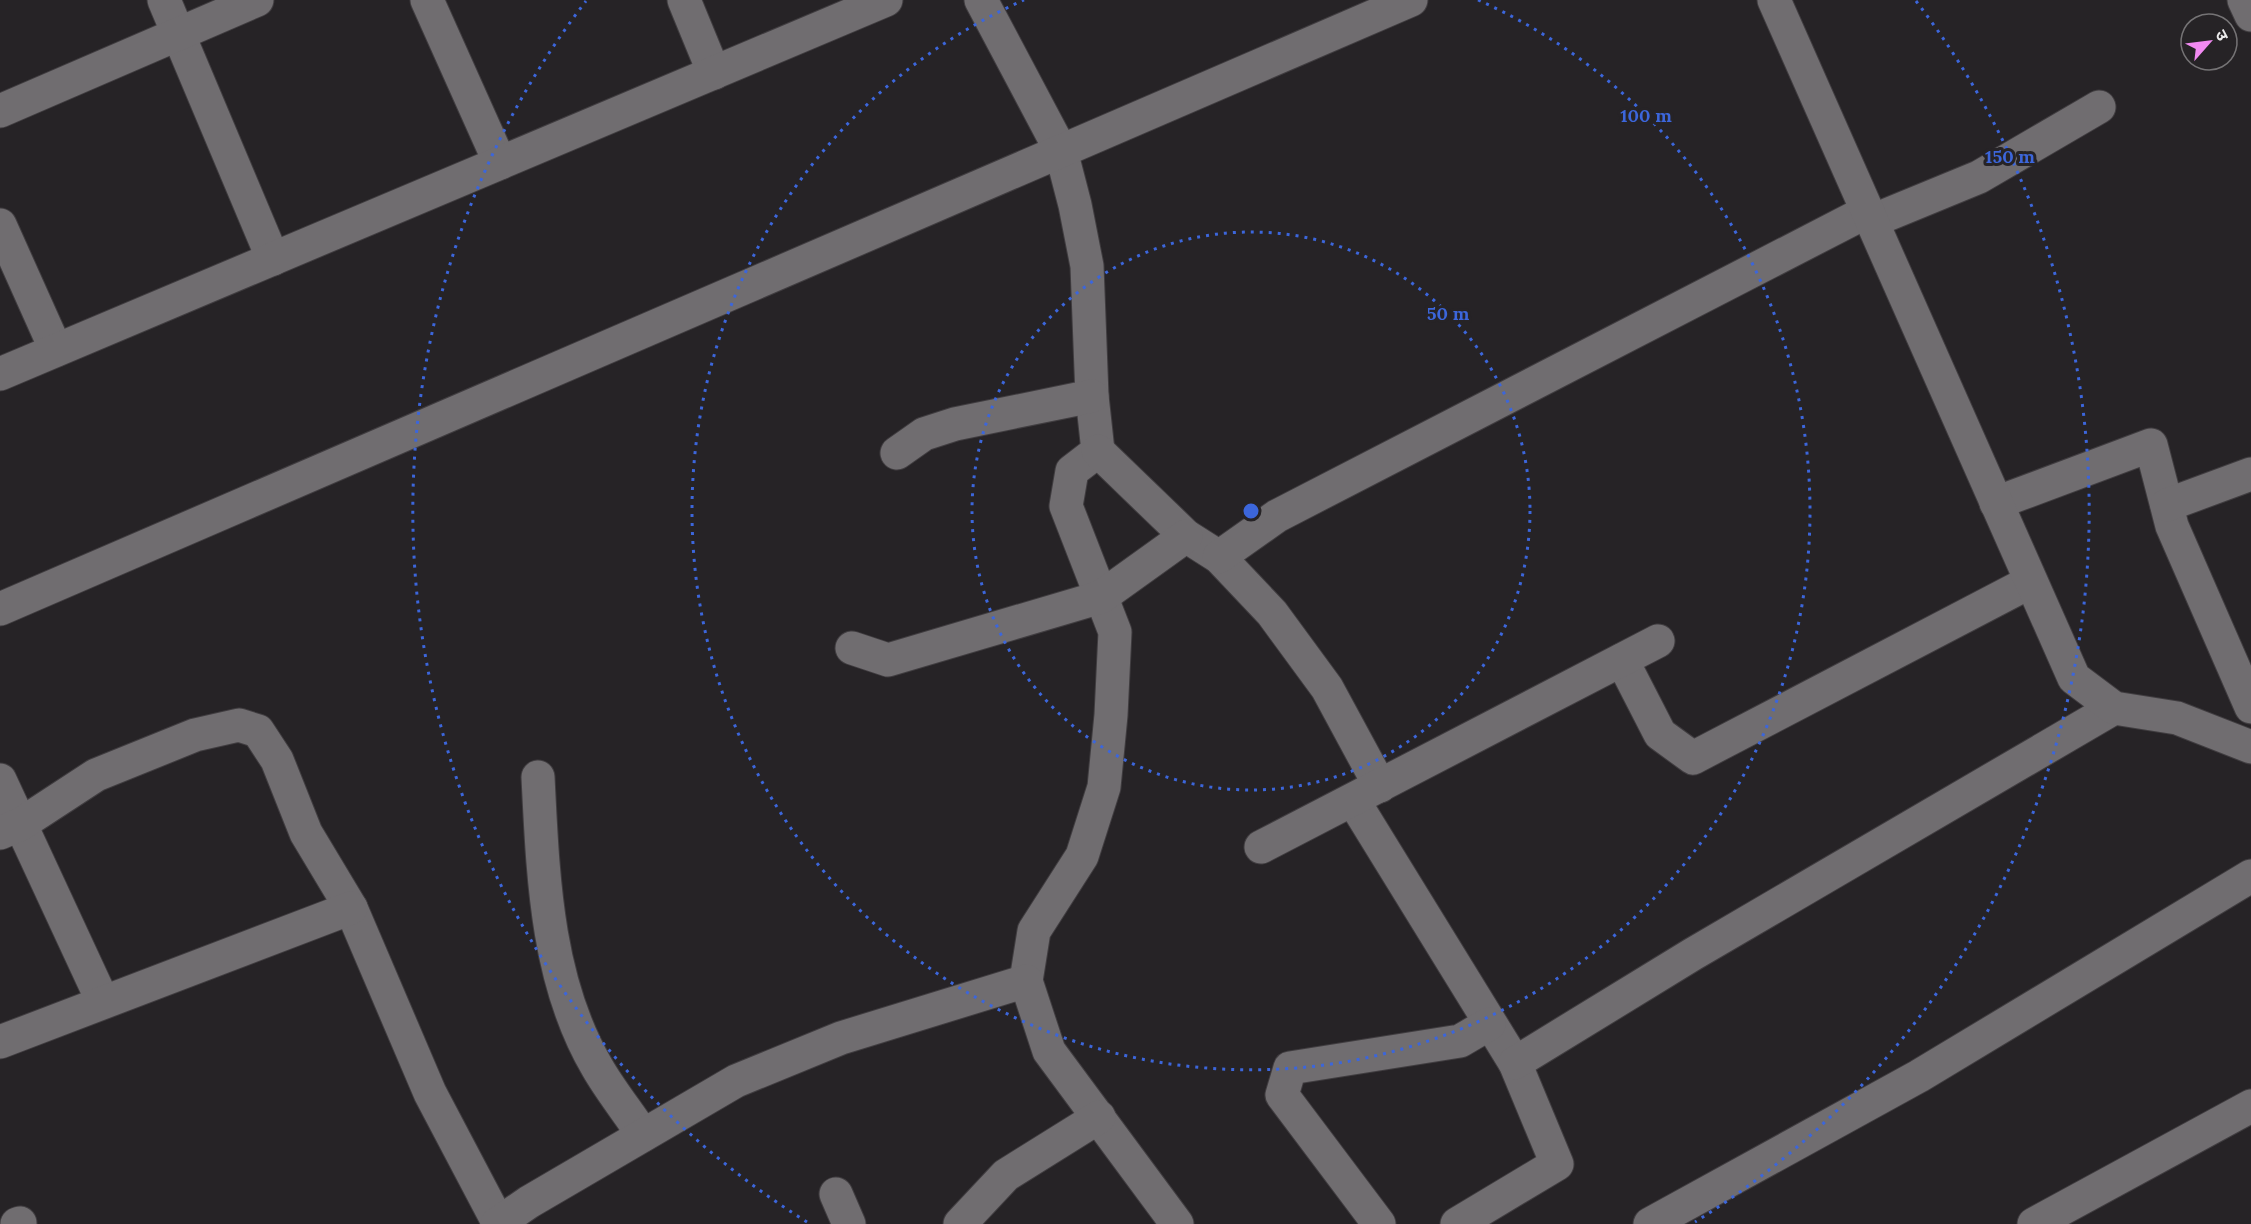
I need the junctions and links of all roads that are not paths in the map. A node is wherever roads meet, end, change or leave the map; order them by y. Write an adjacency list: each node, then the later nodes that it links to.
1 (164, 0): 11 (street)
2 (257, 0): 11 (street)
3 (427, 0): 16 (street)
4 (684, 0): 12 (street)
5 (886, 0): 12 (street)
6 (981, 0): 15 (street)
7 (1411, 0): 15 (street)
8 (1774, 0): 17 (street)
9 (2244, 0): 10 (street)
10 (2251, 15)
11 (178, 34): 14 (street); 19 (street)
12 (714, 73): 16 (street)
13 (2099, 107): 17 (street)
14 (0, 111)
15 (1061, 151): 22 (street); 32 (street)
16 (501, 163): 19 (street)
17 (1870, 216): 26 (street); 29 (street)
18 (0, 225): 20 (street)
19 (273, 259): 20 (street)
20 (56, 350): 21 (street)
21 (0, 374)
22 (1092, 396): 23 (street); 24 (street)
23 (1098, 451): 28 (street); 31 (street)
24 (897, 453)
25 (2251, 474): 27 (street)
26 (1996, 503): 27 (street); 30 (street)
27 (2167, 505): 36 (street)
28 (1186, 536): 29 (street); 31 (street)
29 (1219, 557): 41 (street)
30 (2030, 582): 35 (street); 37 (street)
31 (1101, 597): 34 (street); 46 (street)
32 (0, 609)
33 (1658, 641): 35 (street)
34 (852, 648)
35 (1622, 660): 41 (street)
36 (2251, 707)
37 (2114, 708): 38 (street); 50 (street)
38 (2251, 747)
39 (538, 777): 53 (street)
40 (0, 780): 42 (street)
41 (1366, 793): 43 (street); 48 (street)
42 (10, 828): 45 (street); 47 (street)
43 (1261, 847)
44 (2251, 876): 61 (street)
45 (351, 908): 47 (street); 56 (street)
46 (1026, 981): 52 (street); 53 (street)
47 (103, 1002): 49 (street)
48 (1489, 1024): 50 (street); 60 (street)
49 (0, 1042)
50 (1515, 1063): 55 (street)
51 (2251, 1106): 62 (street)
52 (1099, 1117): 58 (street); 59 (street)
53 (643, 1135): 56 (street)
54 (836, 1194): 57 (street)
55 (1460, 1223)
56 (498, 1224)
57 (849, 1224)
58 (960, 1224)
59 (1177, 1224)
60 (1379, 1224)
61 (1650, 1224)
62 (2034, 1224)

